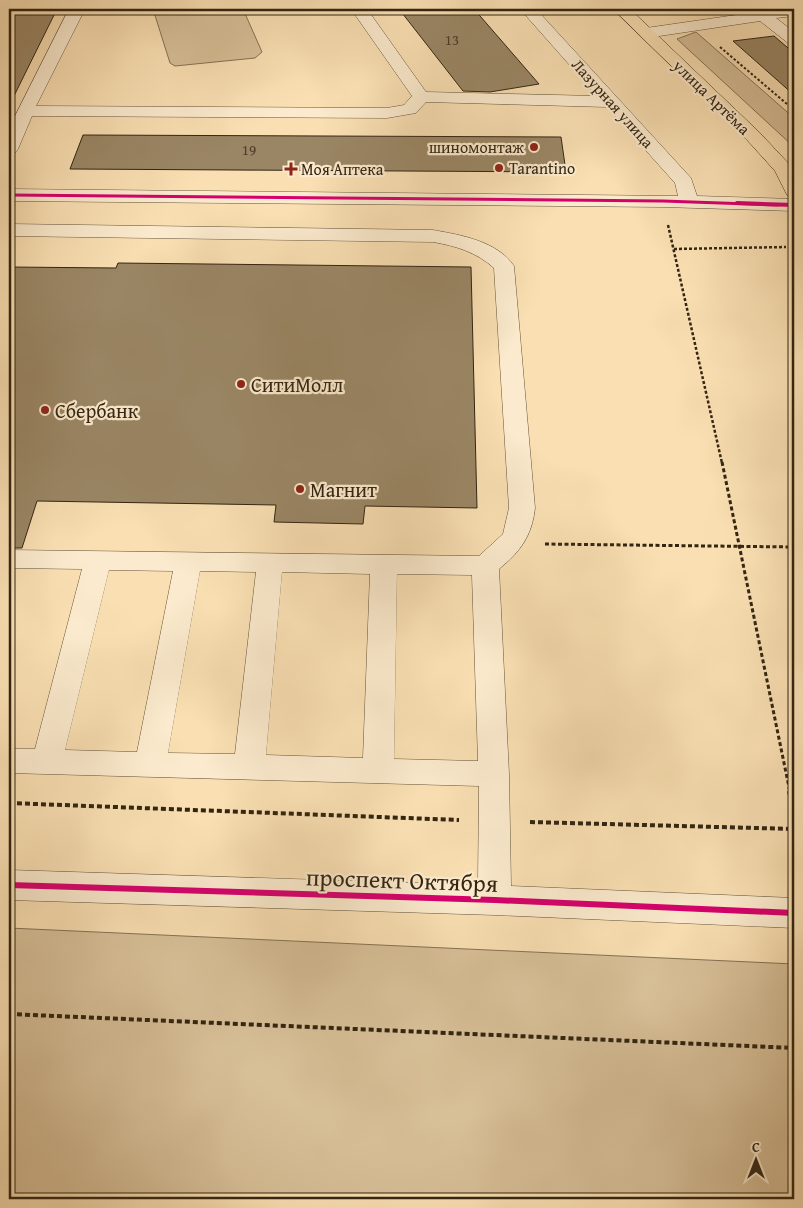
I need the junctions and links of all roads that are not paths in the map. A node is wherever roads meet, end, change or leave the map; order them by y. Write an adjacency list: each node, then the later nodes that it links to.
1 (77, 9): 11 (street)
2 (359, 9): 9 (street)
3 (528, 9): 10 (street, Лазурная улица)
4 (621, 9): 7 (main road, улица Артёма)
5 (794, 11): 6 (street)
6 (759, 12): 7 (street); 8 (street)
7 (646, 33): 13 (main road, улица Артёма)
8 (794, 40)
9 (421, 97): 10 (street); 11 (street)
10 (611, 102): 15 (street, Лазурная улица)
11 (25, 111): 12 (street)
12 (9, 149)
13 (794, 192)
14 (9, 195): 15 (street)
15 (689, 202): 16 (street)
16 (794, 205)
17 (9, 230): 23 (street)
18 (9, 560): 19 (street)
19 (98, 560): 20 (street); 25 (street)
20 (188, 562): 21 (street); 26 (street)
21 (270, 562): 22 (street); 27 (street)
22 (384, 564): 23 (street); 28 (street)
23 (484, 566): 29 (street)
24 (9, 761): 25 (street)
25 (47, 762): 26 (street)
26 (150, 765): 27 (street)
27 (248, 768): 28 (street)
28 (378, 772): 29 (street)
29 (494, 774): 31 (street)
30 (9, 885): 31 (street, проспект Октября)
31 (495, 900): 32 (street, проспект Октября)
32 (794, 913)

